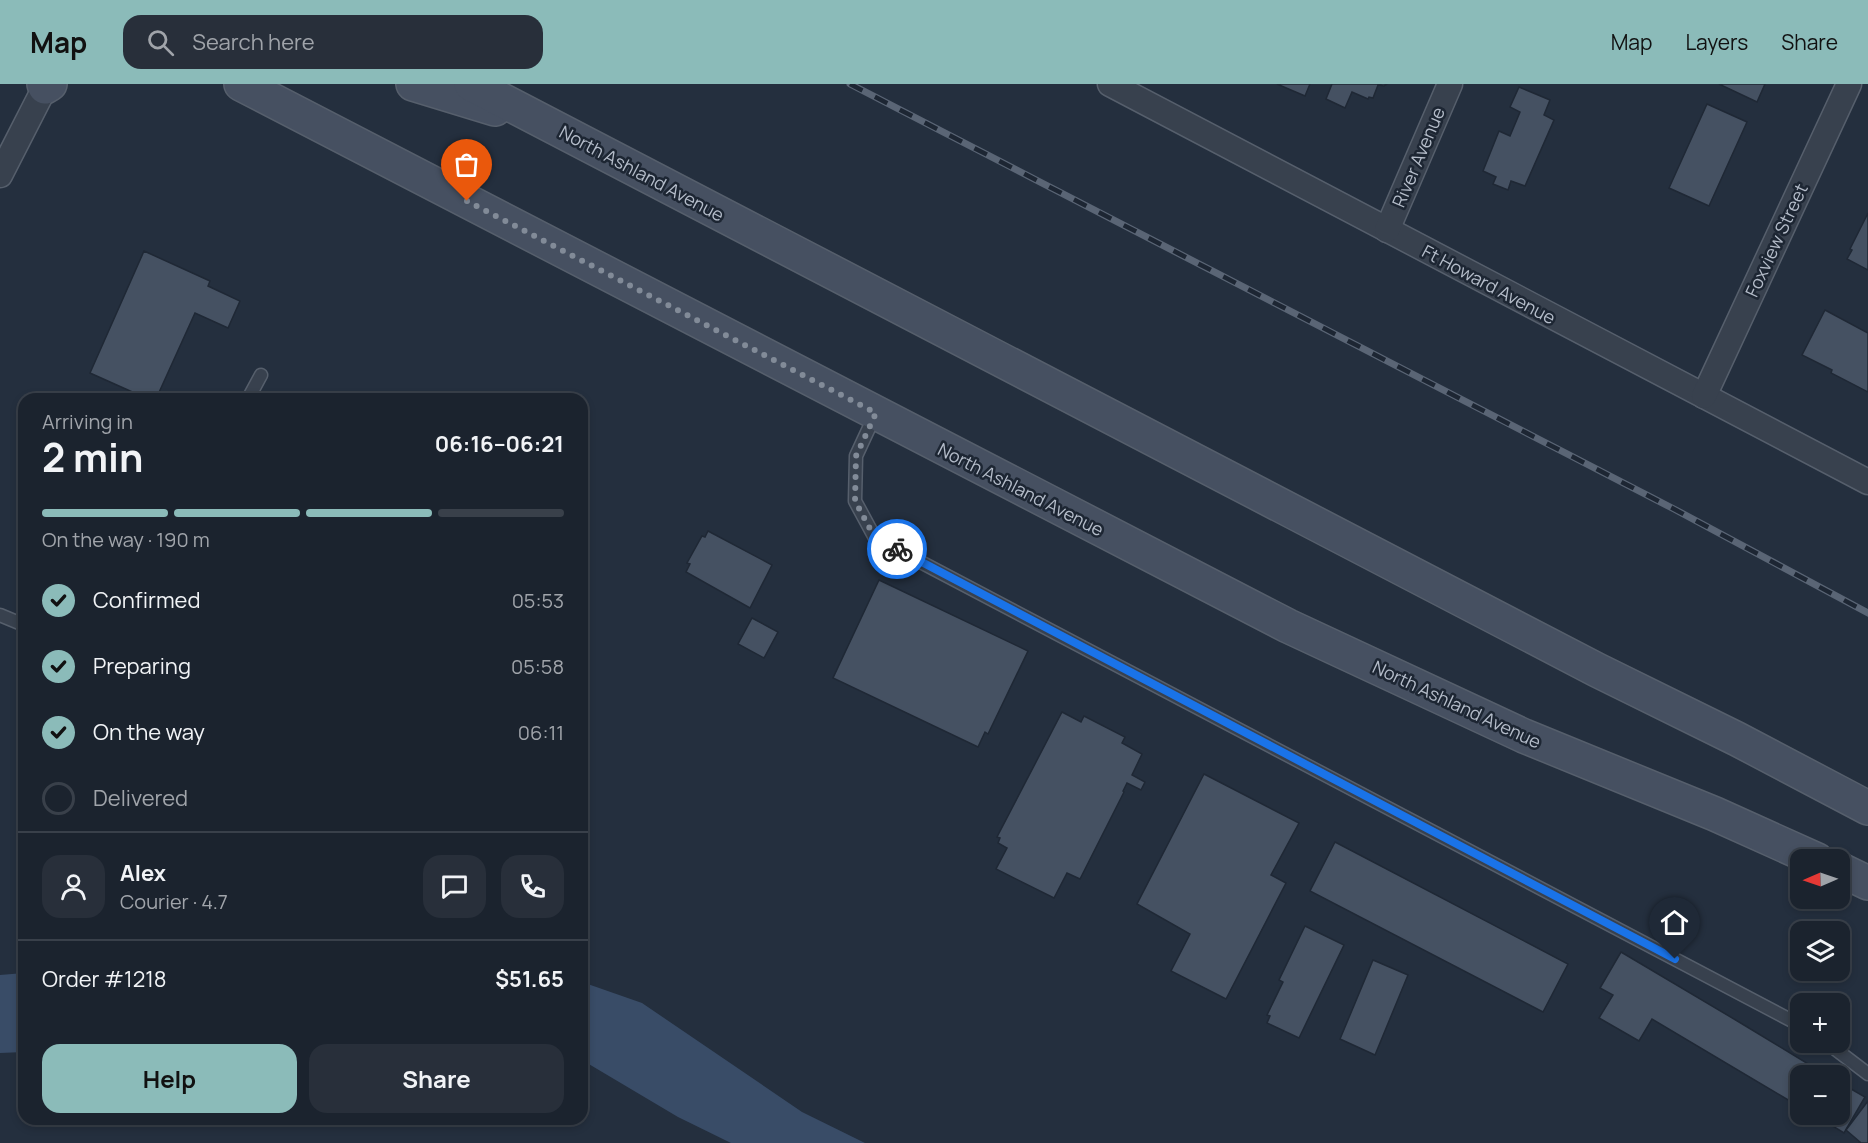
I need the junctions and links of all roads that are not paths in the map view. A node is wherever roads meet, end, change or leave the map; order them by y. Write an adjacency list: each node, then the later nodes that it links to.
1 (241, 84): 14 (main road, North Ashland Avenue)
2 (413, 84): 8 (main road)
3 (471, 84): 8 (main road, North Ashland Avenue)
4 (1110, 84): 10 (street, Ft Howard Avenue)
5 (1450, 84): 10 (street, River Avenue)
6 (1849, 84): 13 (street, Foxview Street)
7 (46, 85): 9 (street)
8 (551, 126): 18 (main road, North Ashland Avenue)
9 (0, 175)
10 (1387, 230): 13 (street, Ft Howard Avenue)
11 (261, 375): 12 (lane)
12 (251, 393)
13 (1704, 396): 15 (street, Ft Howard Avenue)
14 (876, 413): 19 (main road, North Ashland Avenue); 22 (lane)
15 (1868, 482)
16 (0, 615): 17 (lane)
17 (18, 622)
18 (1868, 808)
19 (1793, 849)
20 (1850, 874): 21 (main road)
21 (1868, 883)
22 (1790, 1020)
23 (1840, 1053): 24 (lane)
24 (1868, 1074)

